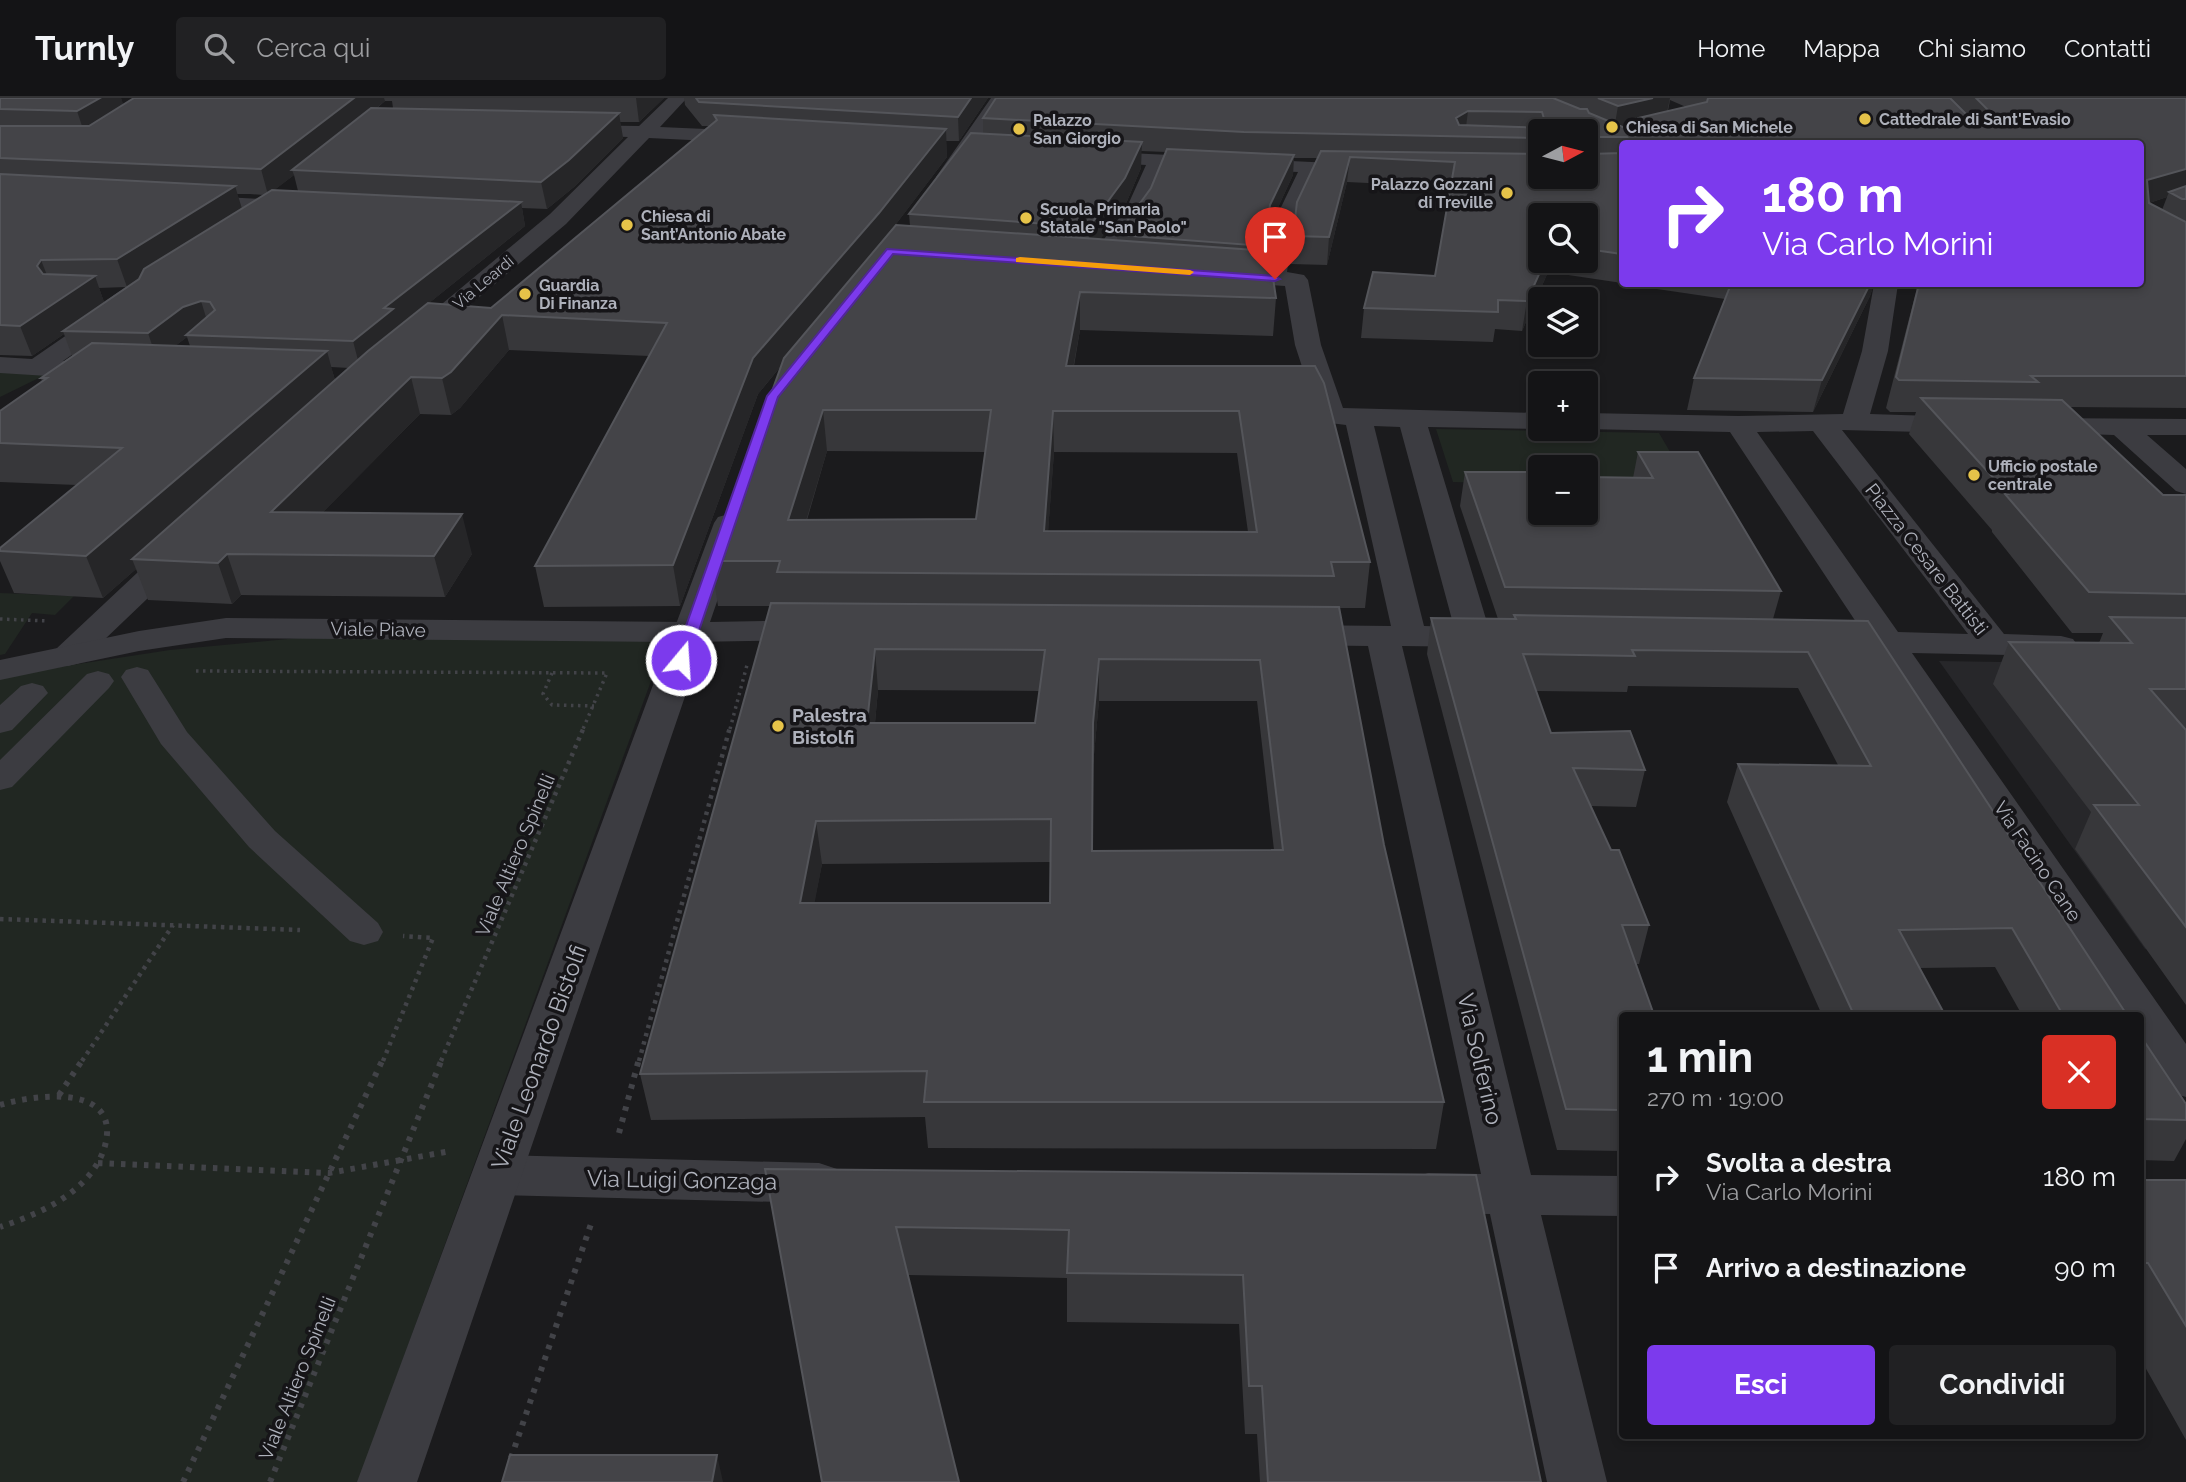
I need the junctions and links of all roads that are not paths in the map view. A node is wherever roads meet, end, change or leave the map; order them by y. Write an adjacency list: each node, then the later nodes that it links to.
1 (678, 98): 4 (street, Via Leardi)
2 (1000, 98): 7 (street)
3 (551, 129): 4 (street)
4 (646, 131): 5 (street); 19 (street, Via Leardi)
5 (775, 138)
6 (938, 149): 7 (street)
7 (965, 151): 8 (street); 14 (street)
8 (993, 152)
9 (1075, 156): 10 (street)
10 (1158, 160): 11 (street); 22 (street)
11 (1310, 167): 12 (street); 25 (street)
12 (1387, 169)
13 (292, 189): 16 (street)
14 (932, 195)
15 (163, 200): 16 (street)
16 (272, 206): 17 (street); 20 (street)
17 (327, 208)
18 (531, 218): 19 (street)
19 (558, 219): 28 (street, Via Leardi)
20 (239, 227)
21 (1070, 264): 22 (street)
22 (1096, 266): 23 (street)
23 (1124, 268)
24 (1193, 273): 25 (street)
25 (1286, 279): 32 (street)
26 (1886, 287): 36 (street)
27 (100, 296): 30 (street)
28 (399, 352)
29 (0, 365): 30 (street)
30 (38, 367): 31 (street)
31 (86, 369)
32 (1358, 418): 33 (street); 47 (street)
33 (1412, 419): 34 (street); 48 (street)
34 (1528, 421)
35 (1598, 421): 37 (street)
36 (1854, 422): 38 (street); 39 (street)
37 (1738, 424): 38 (street); 51 (street)
38 (1822, 424): 52 (street, Piazza Cesare Battisti)
39 (2122, 427): 40 (street); 41 (street)
40 (2186, 427)
41 (2186, 485)
42 (739, 496): 45 (street, Viale Leonardo Bistolfi)
43 (200, 532): 54 (street)
44 (842, 631): 45 (street, Viale Piave)
45 (690, 632): 54 (street, Viale Piave); 65 (street, Viale Leonardo Bistolfi)
46 (1258, 635): 47 (street)
47 (1397, 636): 48 (street); 68 (street, Via Solferino)
48 (1474, 636): 49 (street)
49 (1516, 637)
50 (1806, 641): 51 (street, Piazza Cesare Battisti)
51 (1889, 642): 52 (street, Piazza Cesare Battisti); 62 (street, Via Facino Cane)
52 (1994, 645): 53 (street)
53 (2090, 646)
54 (68, 656): 55 (street, Viale Piave)
55 (0, 670)
56 (137, 677): 61 (street)
57 (98, 681): 60 (street)
58 (32, 693): 59 (street)
59 (0, 723)
60 (0, 780)
61 (363, 932)
62 (2140, 1012)
63 (2144, 1018): 64 (street, Via Facino Cane)
64 (2186, 1080)
65 (497, 1175): 66 (street, Via Luigi Gonzaga); 70 (street, Viale Leonardo Bistolfi)
66 (857, 1183)
67 (1386, 1192): 68 (street)
68 (1511, 1194): 69 (street); 71 (street, Via Solferino)
69 (1619, 1196)
70 (387, 1482)
71 (1577, 1482)

